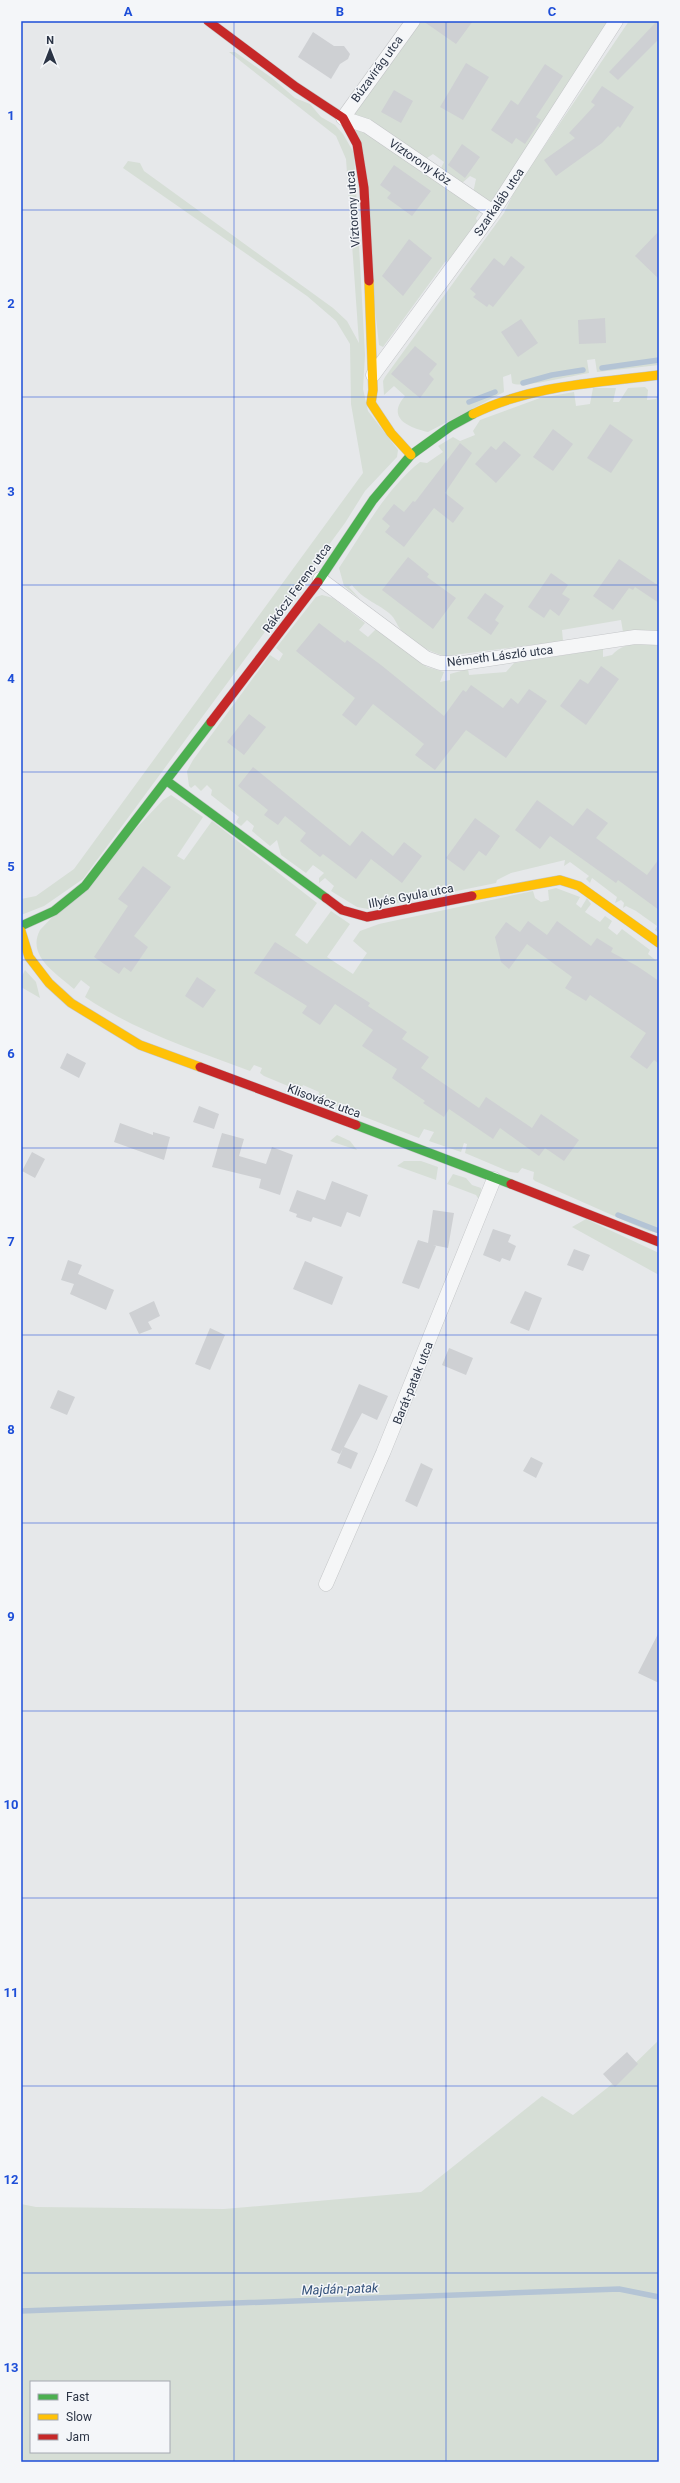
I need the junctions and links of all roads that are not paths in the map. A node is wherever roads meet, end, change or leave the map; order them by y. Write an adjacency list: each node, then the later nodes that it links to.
1 (208, 21): 4 (street)
2 (413, 21): 4 (street, Búzavirág utca)
3 (616, 21): 5 (street, Szarkaláb utca)
4 (343, 118): 5 (street, Víztorony köz); 7 (street, Víztorony utca)
5 (494, 212): 7 (street, Szarkaláb utca)
6 (659, 375): 8 (street, Rákóczi Ferenc utca)
7 (373, 376): 8 (street, Víztorony utca)
8 (411, 455): 9 (street, Rákóczi Ferenc utca)
9 (320, 579): 10 (street, Németh László utca); 11 (street, Rákóczi Ferenc utca)
10 (659, 638)
11 (167, 781): 12 (street, Rákóczi Ferenc utca); 14 (street, Illyés Gyula utca)
12 (21, 926)
13 (21, 931): 15 (street, Klisovácz utca)
14 (659, 943)
15 (494, 1179): 16 (street, Klisovácz utca); 17 (street, Barát-patak utca)
16 (659, 1242)
17 (326, 1584)

